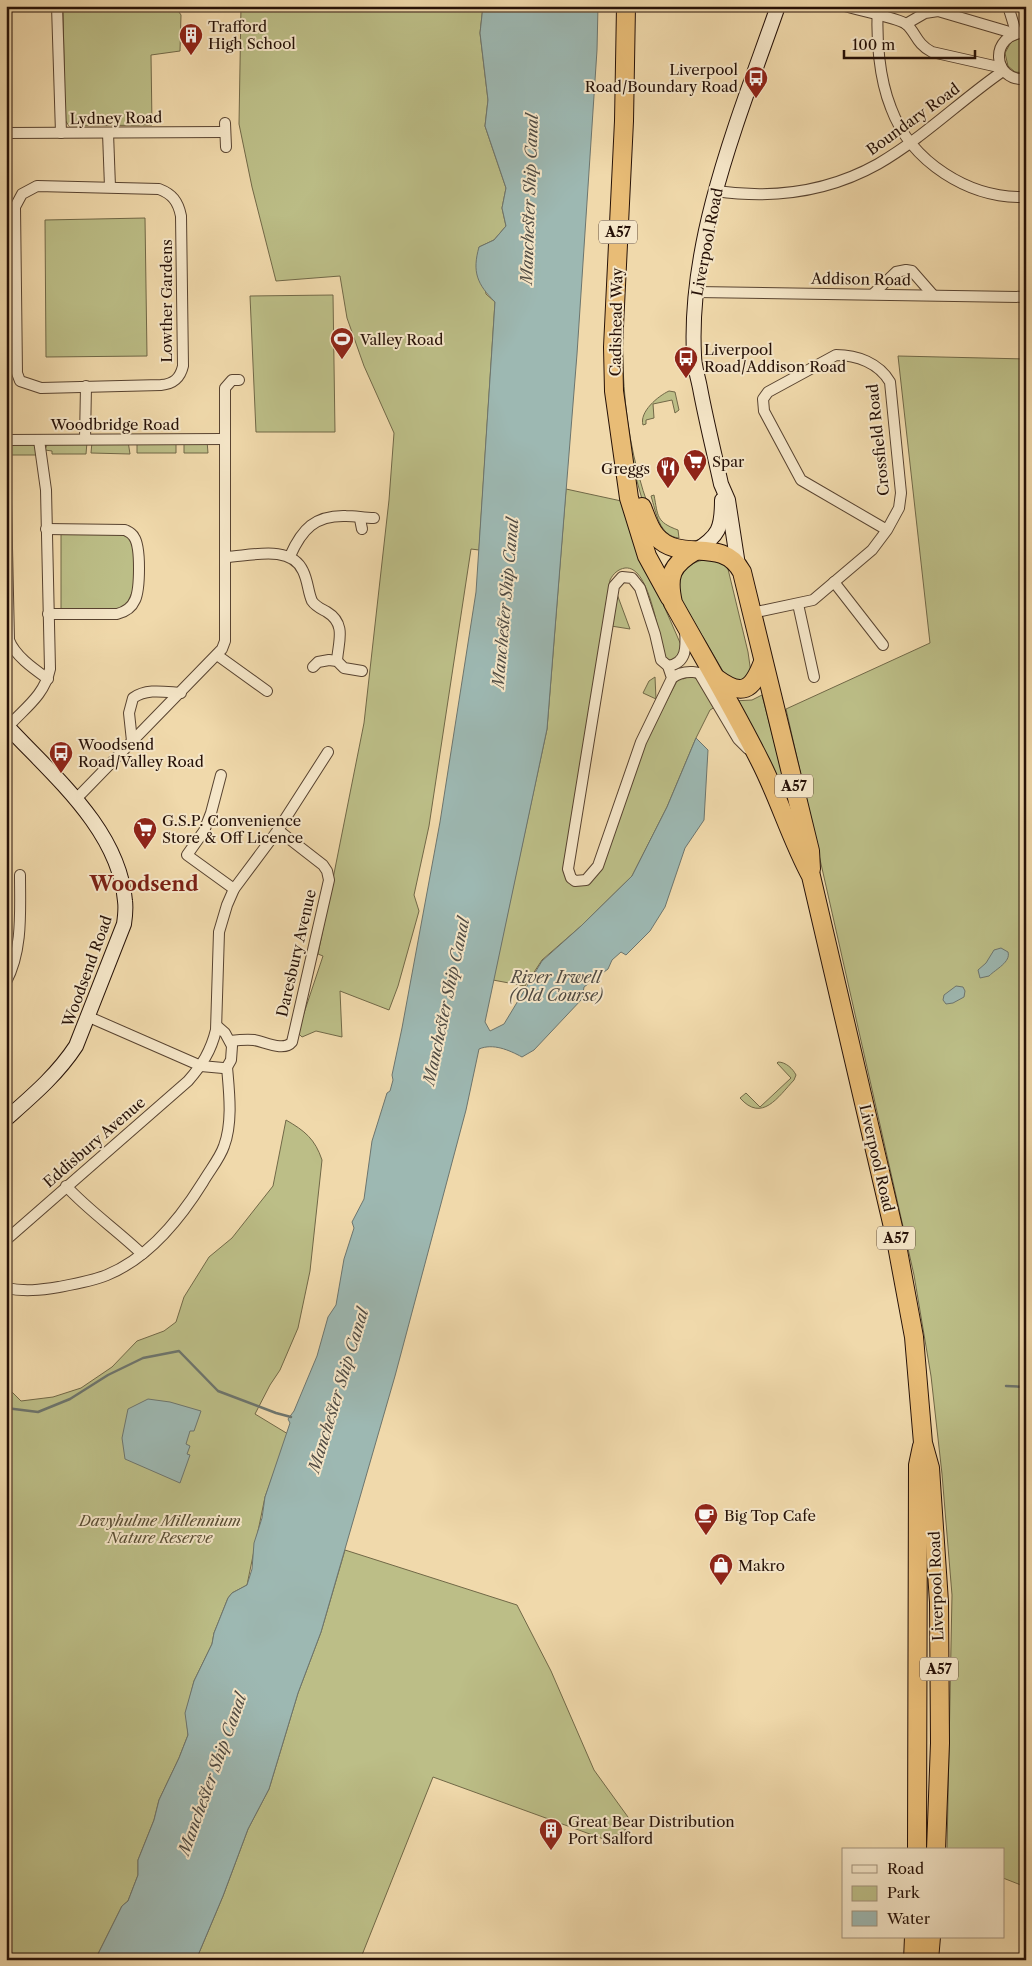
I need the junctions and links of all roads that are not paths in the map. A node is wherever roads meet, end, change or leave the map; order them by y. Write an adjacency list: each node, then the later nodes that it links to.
1 (57, 6): 12 (street)
2 (626, 6): 29 (highway, Cadishead Way / A57)
3 (778, 6): 17 (main road, Liverpool Road)
4 (845, 6): 6 (street)
5 (1008, 6): 8 (street)
6 (878, 11): 7 (street); 14 (street)
7 (906, 24): 8 (street); 9 (street)
8 (1018, 33): 9 (street)
9 (1002, 68): 10 (street); 14 (street, Boundary Road)
10 (1026, 80)
11 (6, 133): 12 (street, Lydney Road)
12 (61, 133): 13 (street, Lydney Road)
13 (108, 133): 15 (street, Lydney Road); 16 (street)
14 (910, 142): 17 (street, Boundary Road); 18 (street)
15 (226, 147)
16 (110, 187): 24 (street, Lowther Gardens); 24 (street, Lowther Gardens)
17 (716, 191): 19 (main road, Liverpool Road)
18 (1026, 197)
19 (696, 292): 20 (street, Addison Road); 30 (main road, Liverpool Road)
20 (873, 294): 21 (street, Addison Road); 21 (street)
21 (933, 296): 22 (street, Addison Road)
22 (1026, 297)
23 (239, 380): 26 (street)
24 (86, 386): 25 (street)
25 (85, 439): 26 (street, Woodbridge Road); 28 (street, Woodbridge Road)
26 (224, 439): 37 (street)
27 (6, 440): 28 (street, Woodbridge Road)
28 (39, 440): 33 (street)
29 (624, 458): 35 (highway, Cadishead Way / A57); 40 (highway, Cadishead Way / A57)
30 (721, 484): 35 (main road, Liverpool Road); 38 (main road, Liverpool Road)
31 (6, 502): 55 (street)
32 (374, 518): 36 (street)
33 (46, 529): 43 (street); 43 (street)
34 (887, 530): 34 (street, Crossfield Road); 39 (street, Crossfield Road)
35 (695, 551): 38 (highway, A57); 40 (highway, A57)
36 (290, 556): 37 (street); 47 (street)
37 (226, 557): 46 (street)
38 (738, 565): 42 (highway, A57)
39 (834, 582): 41 (street, Crossfield Road); 45 (street)
40 (673, 603): 44 (highway, A57)
41 (798, 604): 42 (street, Crossfield Road); 53 (street)
42 (752, 613): 48 (highway, A57)
43 (48, 614): 55 (street)
44 (684, 623): 49 (street); 52 (highway, A57)
45 (883, 645)
46 (218, 655): 56 (street); 57 (street)
47 (337, 661): 50 (street); 51 (street)
48 (763, 662): 52 (highway); 65 (highway, Liverpool Road / A57)
49 (668, 666): 54 (street); 54 (street)
50 (313, 667)
51 (362, 671)
52 (707, 676): 54 (street); 65 (highway, Liverpool Road / A57)
53 (814, 677)
54 (672, 678)
55 (48, 679): 58 (street)
56 (267, 691)
57 (181, 692): 59 (street); 59 (street)
58 (7, 727): 62 (main road, Woodsend Road)
59 (132, 741): 62 (street)
60 (328, 752): 63 (street, Eddisbury Avenue)
61 (221, 775): 66 (street)
62 (76, 799): 68 (main road, Woodsend Road)
63 (278, 830): 66 (street, Eddisbury Avenue); 70 (street, Daresbury Avenue)
64 (20, 876): 67 (street)
65 (811, 876): 78 (highway, Liverpool Road / A57)
66 (234, 889): 69 (street, Eddisbury Avenue)
67 (7, 980)
68 (88, 1017): 71 (street); 73 (main road, Woodsend Road)
69 (216, 1026): 70 (street); 71 (street, Eddisbury Avenue)
70 (230, 1041): 72 (street)
71 (201, 1066): 72 (street); 74 (street, Eddisbury Avenue)
72 (227, 1067): 76 (street)
73 (6, 1119)
74 (66, 1186): 75 (street, Eddisbury Avenue); 76 (street)
75 (6, 1240)
76 (142, 1254): 77 (street)
77 (6, 1288)
78 (923, 1443): 79 (highway, Liverpool Road / A57); 80 (highway, Liverpool Road / A57)
79 (916, 1848)
80 (936, 1848)
81 (914, 1938): 83 (highway)
82 (930, 1938): 84 (highway)
83 (913, 1960)
84 (929, 1960)

